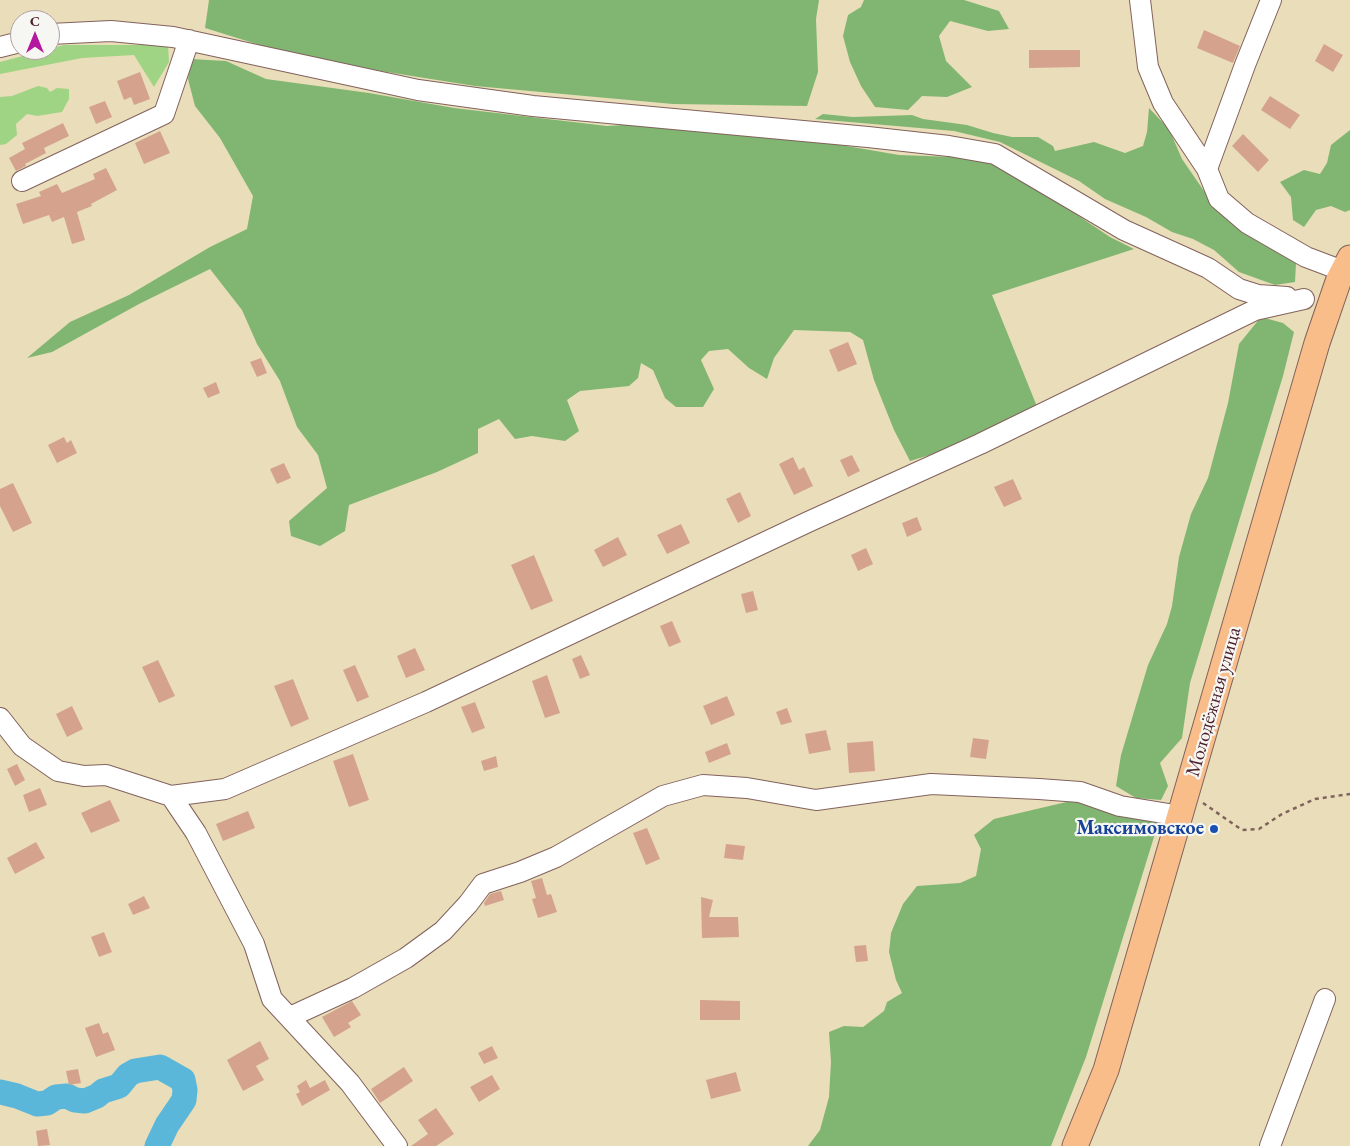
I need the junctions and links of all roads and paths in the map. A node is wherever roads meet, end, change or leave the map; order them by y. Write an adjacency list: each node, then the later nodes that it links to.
1 (1140, 0): 5 (street)
2 (1271, 0): 5 (street)
3 (60, 34): 4 (street)
4 (189, 40): 6 (street); 8 (street)
5 (1207, 169): 7 (street)
6 (22, 181)
7 (1342, 281): 8 (street); 10 (main road, Молодёжная улица)
8 (1304, 299): 12 (street)
9 (0, 718): 12 (street)
10 (1188, 792): 11 (path); 13 (main road, Молодёжная улица)
11 (1350, 794)
12 (171, 796): 15 (street)
13 (1181, 816): 15 (street); 17 (main road, Молодёжная улица)
14 (1325, 999): 18 (street)
15 (290, 1017): 16 (street)
16 (396, 1146)
17 (1075, 1146)
18 (1270, 1146)

